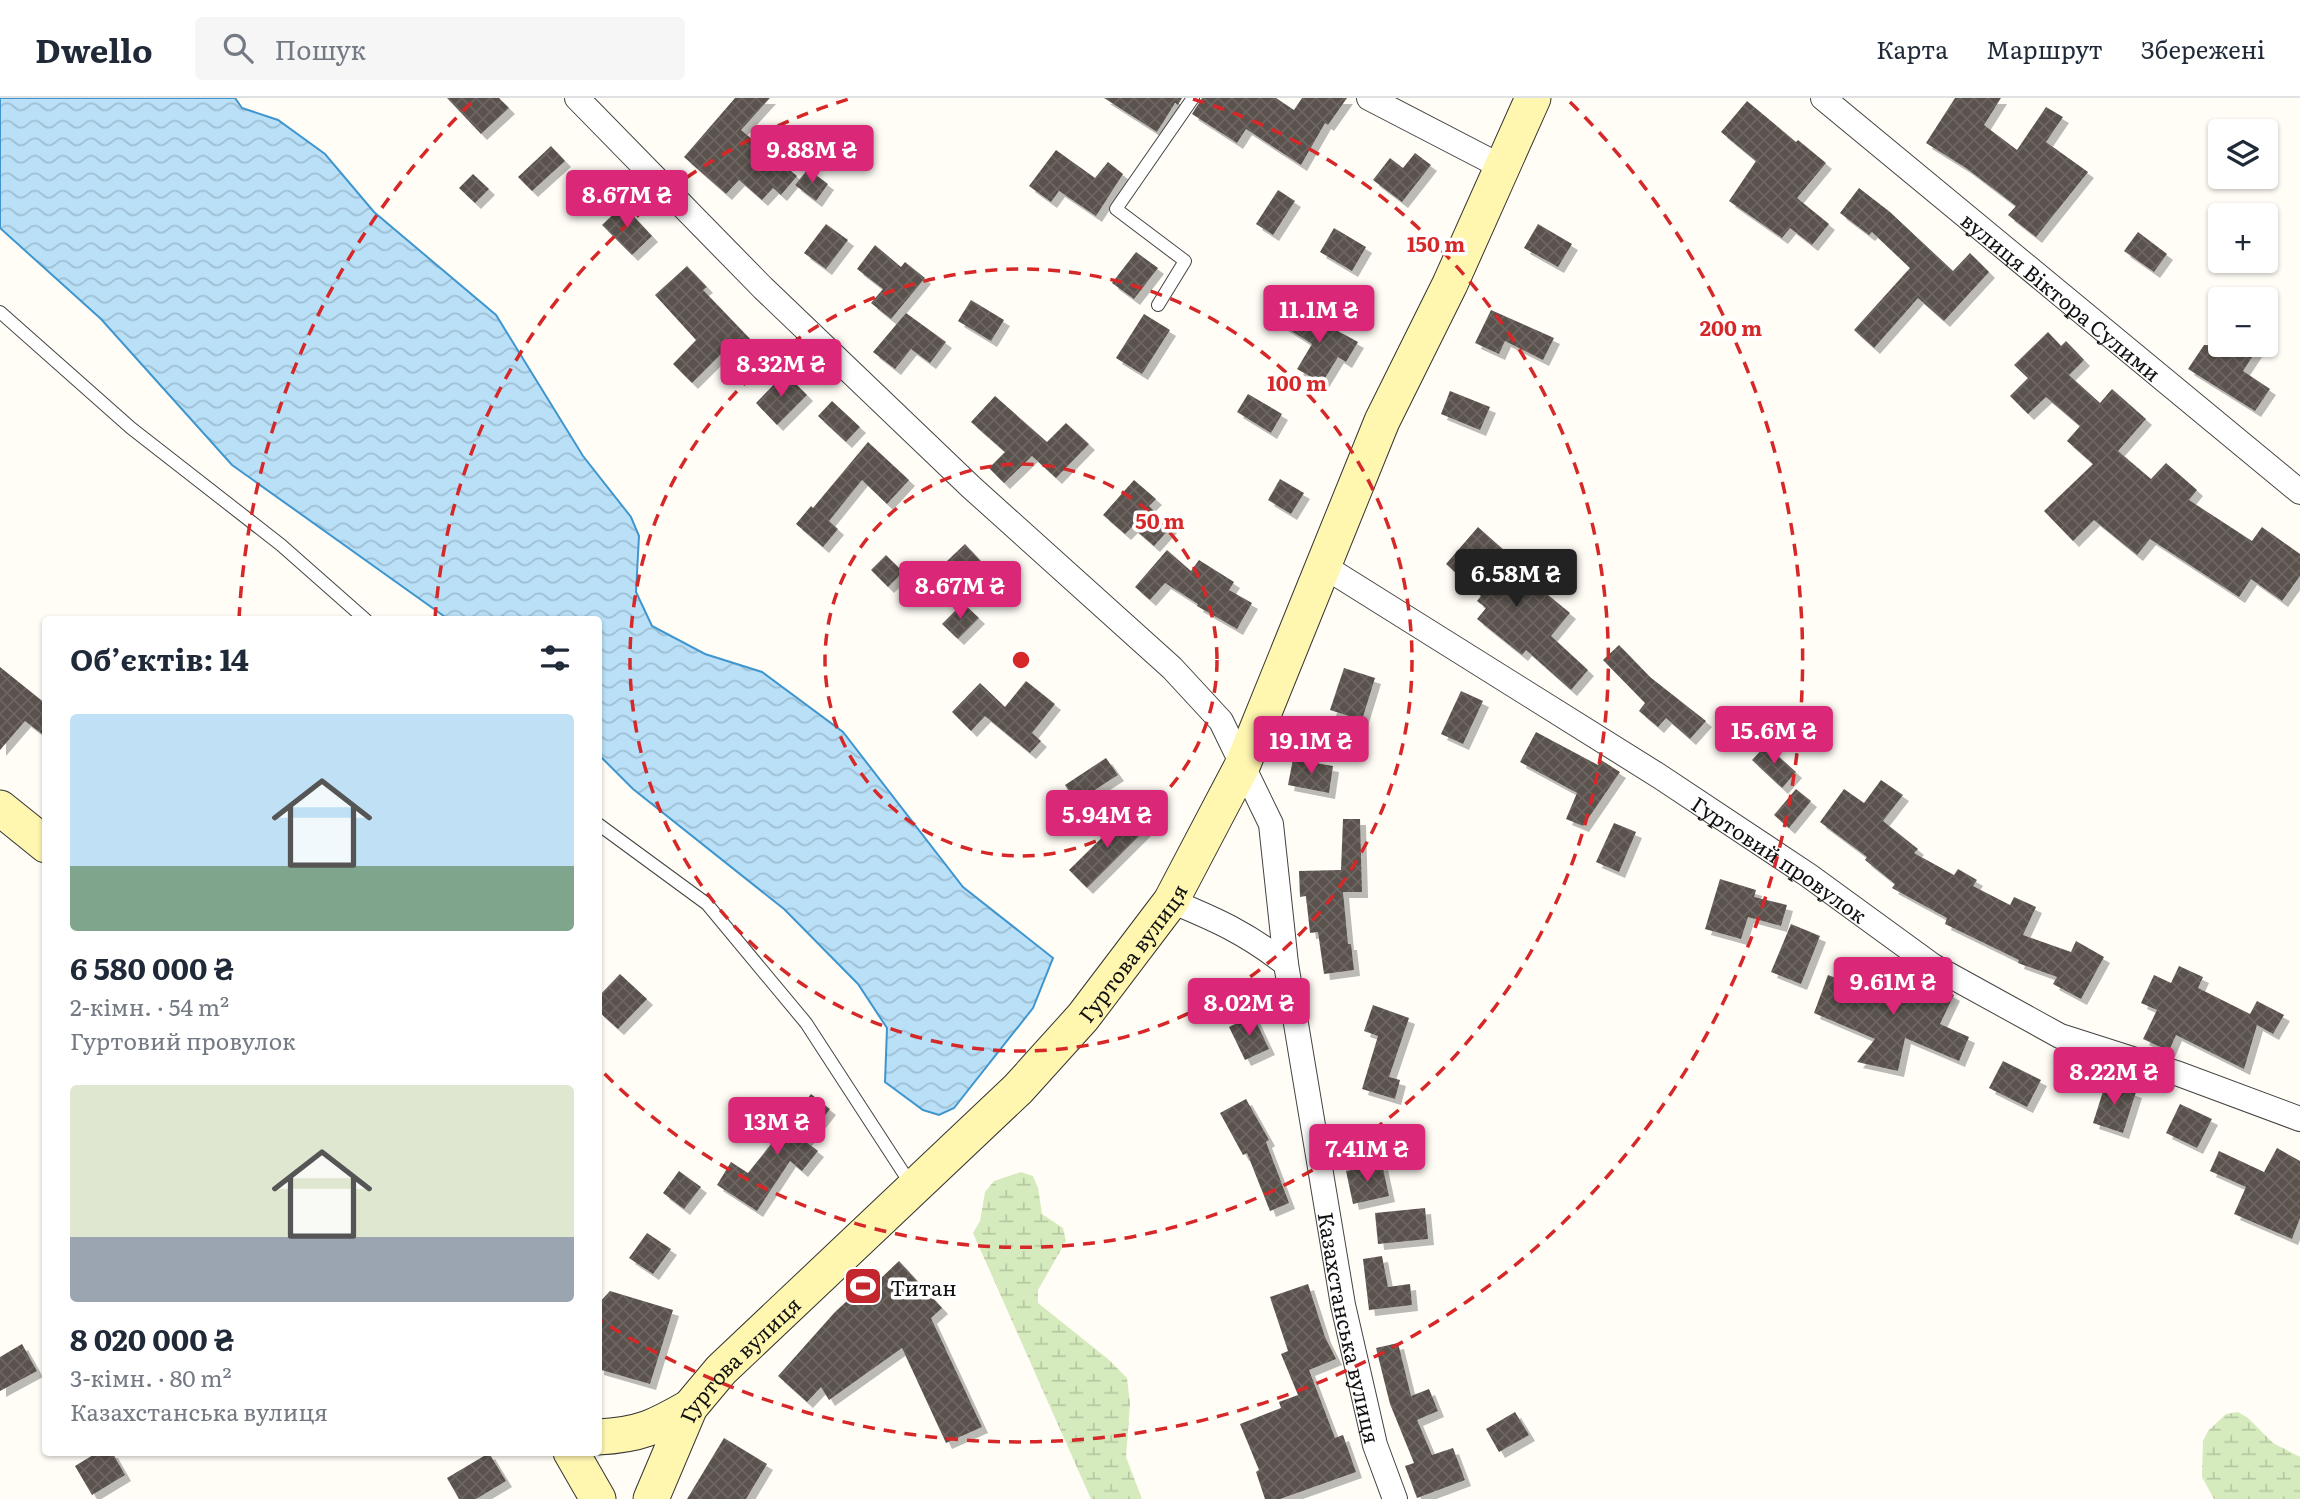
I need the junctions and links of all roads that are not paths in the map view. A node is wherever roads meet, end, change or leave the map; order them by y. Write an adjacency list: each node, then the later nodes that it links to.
1 (577, 98): 12 (street, Казахстанська вулиця)
2 (1193, 98): 7 (lane)
3 (1369, 98): 6 (street)
4 (1533, 98): 6 (street, Гуртова вулиця)
5 (1824, 98): 9 (street, вулиця Віктора Сулими)
6 (1504, 168): 10 (street, Гуртова вулиця)
7 (1158, 306)
8 (0, 312): 11 (lane)
9 (2300, 492)
10 (1322, 565): 12 (street, Гуртова вулиця); 18 (street, Гуртовий провулок)
11 (361, 616)
12 (1243, 764): 16 (street, Гуртова вулиця); 17 (street, Казахстанська вулиця)
13 (0, 808): 15 (street)
14 (602, 827): 19 (lane)
15 (42, 842)
16 (1171, 901): 17 (street); 19 (street, Гуртова вулиця)
17 (1286, 964): 25 (street, Казахстанська вулиця)
18 (2300, 1119)
19 (914, 1189): 20 (street, Гуртова вулиця)
20 (690, 1407): 21 (street); 24 (street, Гуртова вулиця)
21 (602, 1437)
22 (573, 1456): 23 (street)
23 (598, 1499)
24 (650, 1499)
25 (1395, 1499)

